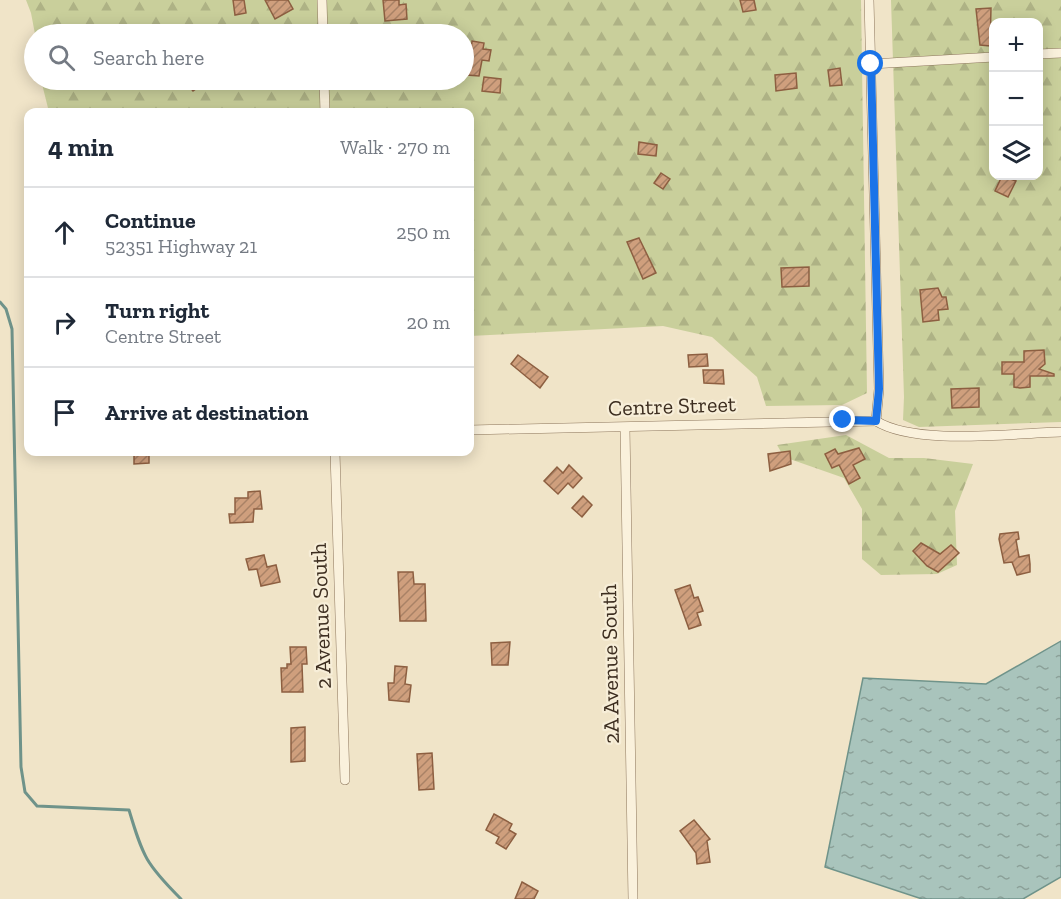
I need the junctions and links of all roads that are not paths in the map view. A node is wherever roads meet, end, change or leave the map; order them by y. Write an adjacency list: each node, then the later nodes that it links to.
1 (322, 0): 3 (street)
2 (869, 0): 7 (street)
3 (323, 24)
4 (1061, 53): 5 (street)
5 (1043, 54)
6 (989, 57): 7 (street)
7 (871, 64): 10 (street)
8 (324, 90): 9 (street)
9 (325, 108)
10 (876, 421): 11 (street, Centre Street); 13 (street)
11 (625, 428): 12 (street, Centre Street); 16 (street, 2A Avenue South)
12 (474, 430)
13 (1061, 432)
14 (335, 456): 15 (street, 2 Avenue South)
15 (345, 780)
16 (633, 899)

